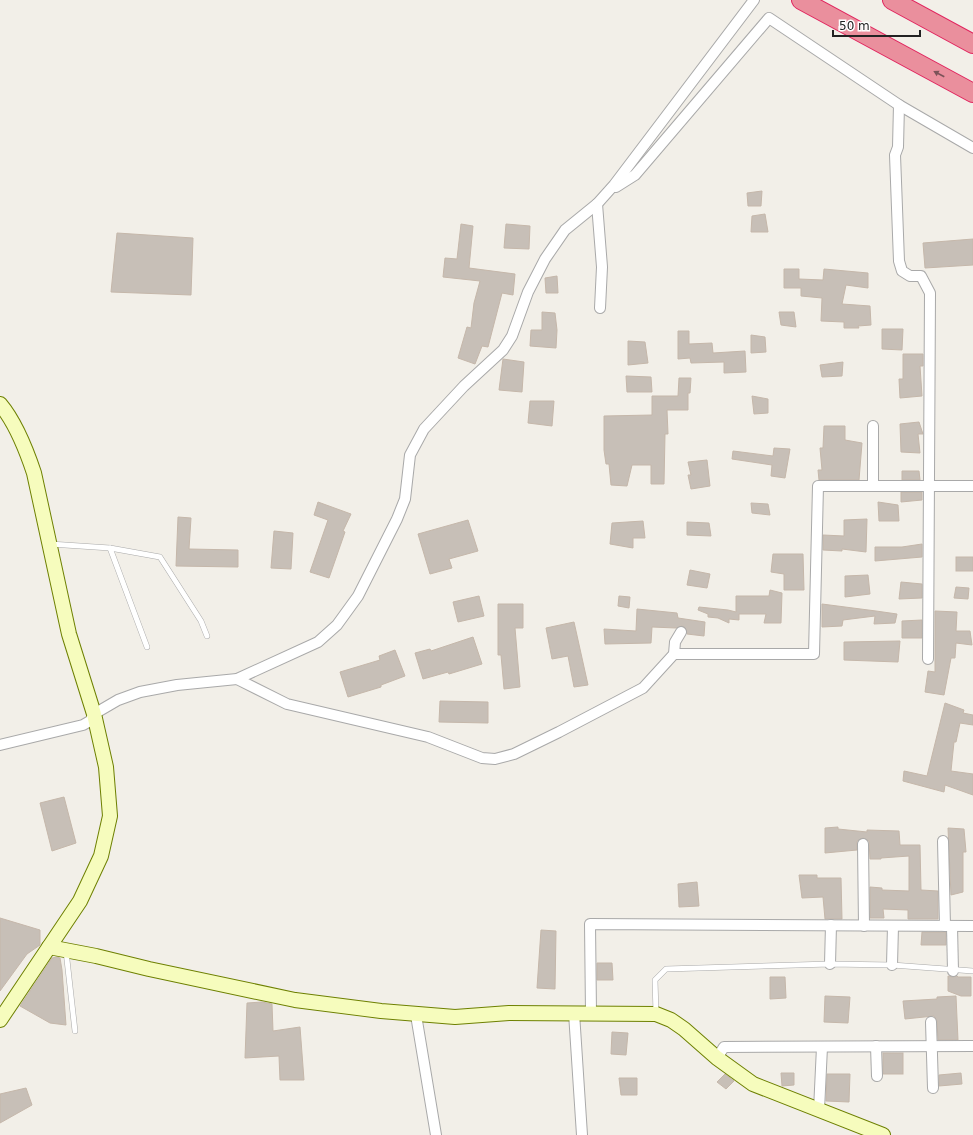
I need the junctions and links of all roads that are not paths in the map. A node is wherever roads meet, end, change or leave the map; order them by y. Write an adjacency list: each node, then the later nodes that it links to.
1 (754, 0): 8 (street)
2 (801, 0): 5 (highway, one-way to 2)
3 (892, 0): 4 (highway)
4 (973, 44)
5 (973, 93)
6 (899, 104): 7 (street); 8 (street); 14 (street)
7 (973, 148)
8 (609, 191): 9 (street)
9 (597, 204): 10 (street); 23 (street)
10 (600, 308)
11 (0, 404): 16 (street)
12 (873, 426): 13 (street)
13 (873, 485): 14 (street); 21 (street)
14 (930, 486): 15 (street); 22 (street)
15 (973, 486)
16 (49, 544): 17 (lane); 24 (street)
17 (110, 548): 19 (lane); 20 (lane)
18 (681, 632): 21 (street)
19 (207, 636)
20 (147, 648)
21 (674, 654): 23 (street)
22 (928, 659)
23 (237, 679): 24 (street)
24 (94, 714): 25 (street); 33 (street)
25 (0, 745)
26 (944, 841): 31 (street)
27 (863, 844): 29 (street)
28 (831, 925): 29 (street); 35 (street); 40 (street)
29 (864, 926): 30 (street)
30 (892, 926): 31 (street); 36 (street)
31 (949, 926): 32 (street); 37 (street)
32 (973, 926)
33 (49, 947): 34 (street); 43 (street)
34 (65, 950): 41 (street); 45 (lane)
35 (830, 964): 36 (lane); 42 (lane)
36 (892, 965): 37 (lane)
37 (953, 971): 38 (lane)
38 (973, 971)
39 (574, 1013): 40 (street); 41 (street); 55 (street)
40 (591, 1013): 42 (street)
41 (416, 1014): 54 (street)
42 (656, 1014): 50 (street)
43 (0, 1020)
44 (930, 1022): 47 (street)
45 (75, 1031)
46 (876, 1046): 47 (street); 49 (street); 51 (street)
47 (931, 1046): 48 (street); 52 (street)
48 (973, 1046)
49 (822, 1047): 50 (street); 53 (street)
50 (717, 1058): 53 (street)
51 (877, 1076)
52 (933, 1088)
53 (819, 1110): 56 (street)
54 (436, 1135)
55 (582, 1135)
56 (883, 1135)

